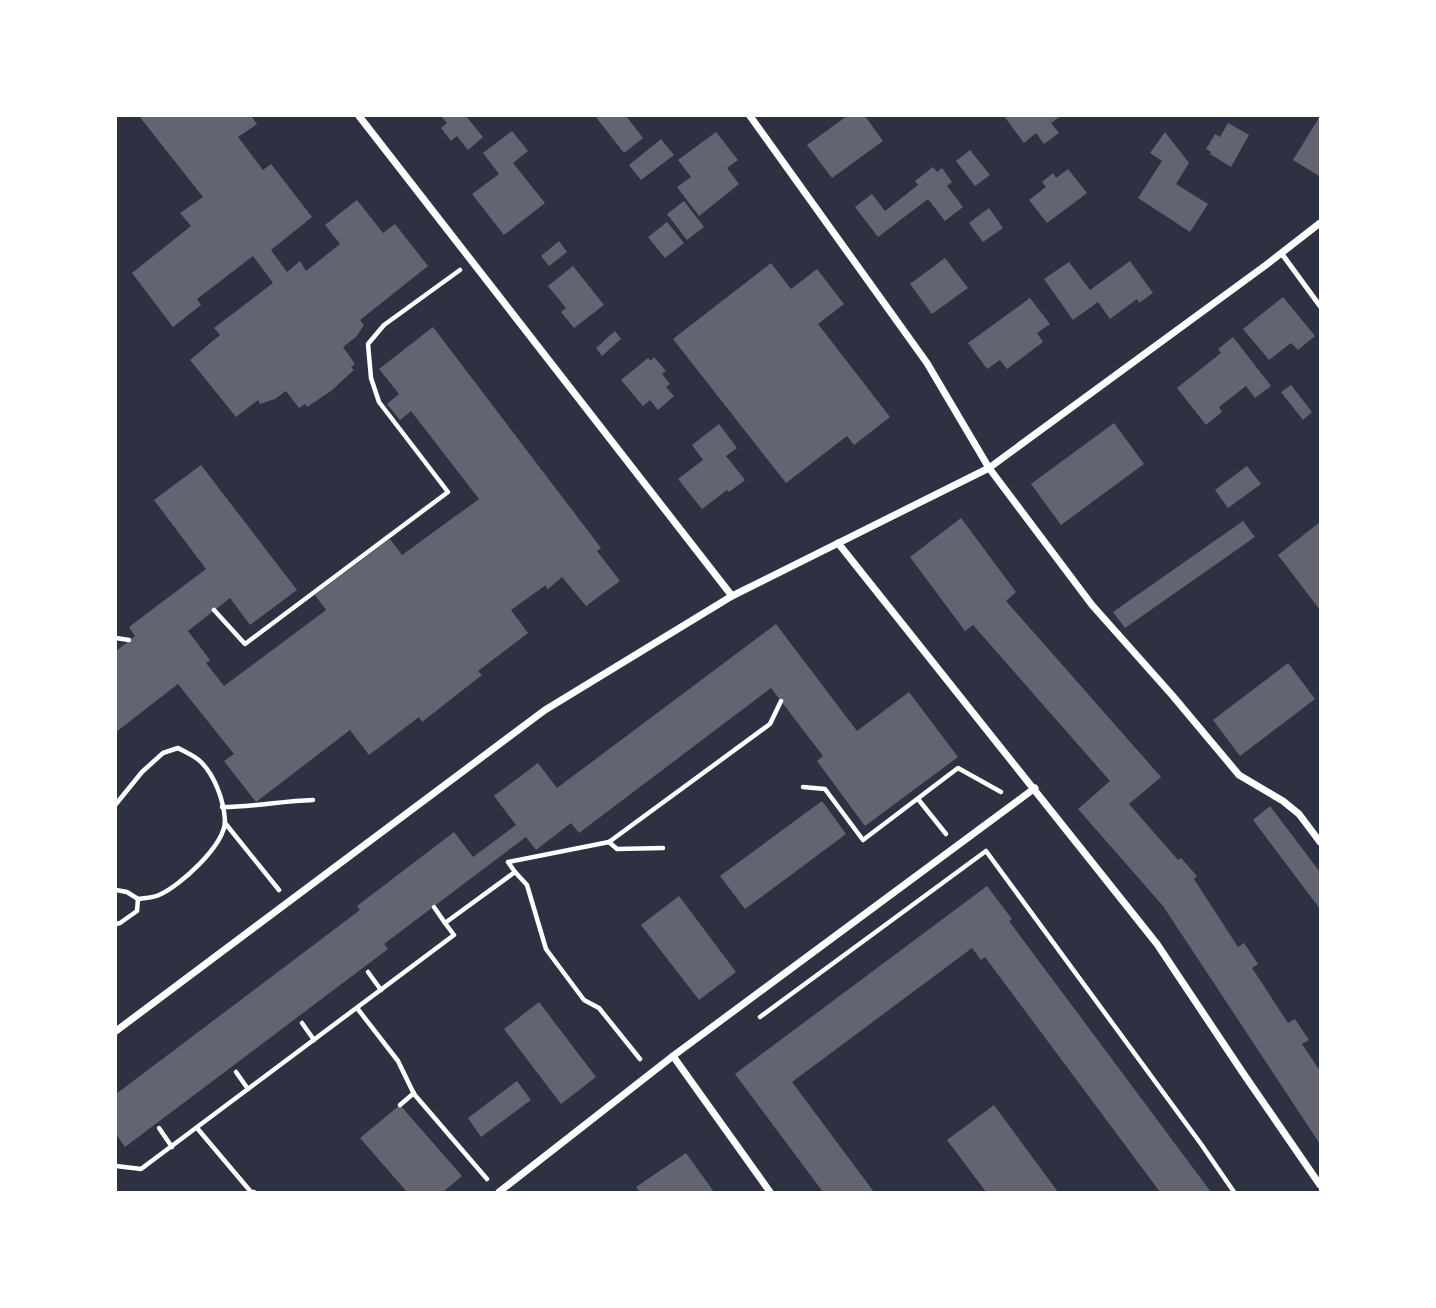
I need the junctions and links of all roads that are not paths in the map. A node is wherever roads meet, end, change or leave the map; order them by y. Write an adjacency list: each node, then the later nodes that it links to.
1 (359, 116): 8 (street)
2 (750, 116): 6 (street)
3 (1321, 223): 4 (street)
4 (1282, 254): 5 (lane); 6 (street)
5 (1321, 306)
6 (989, 468): 7 (street); 10 (street)
7 (838, 543): 8 (street); 9 (street)
8 (732, 596): 11 (street)
9 (1035, 788): 12 (street); 13 (street)
10 (1321, 842)
11 (116, 1031)
12 (673, 1056): 14 (street); 15 (street)
13 (1321, 1185)
14 (499, 1192)
15 (770, 1192)

